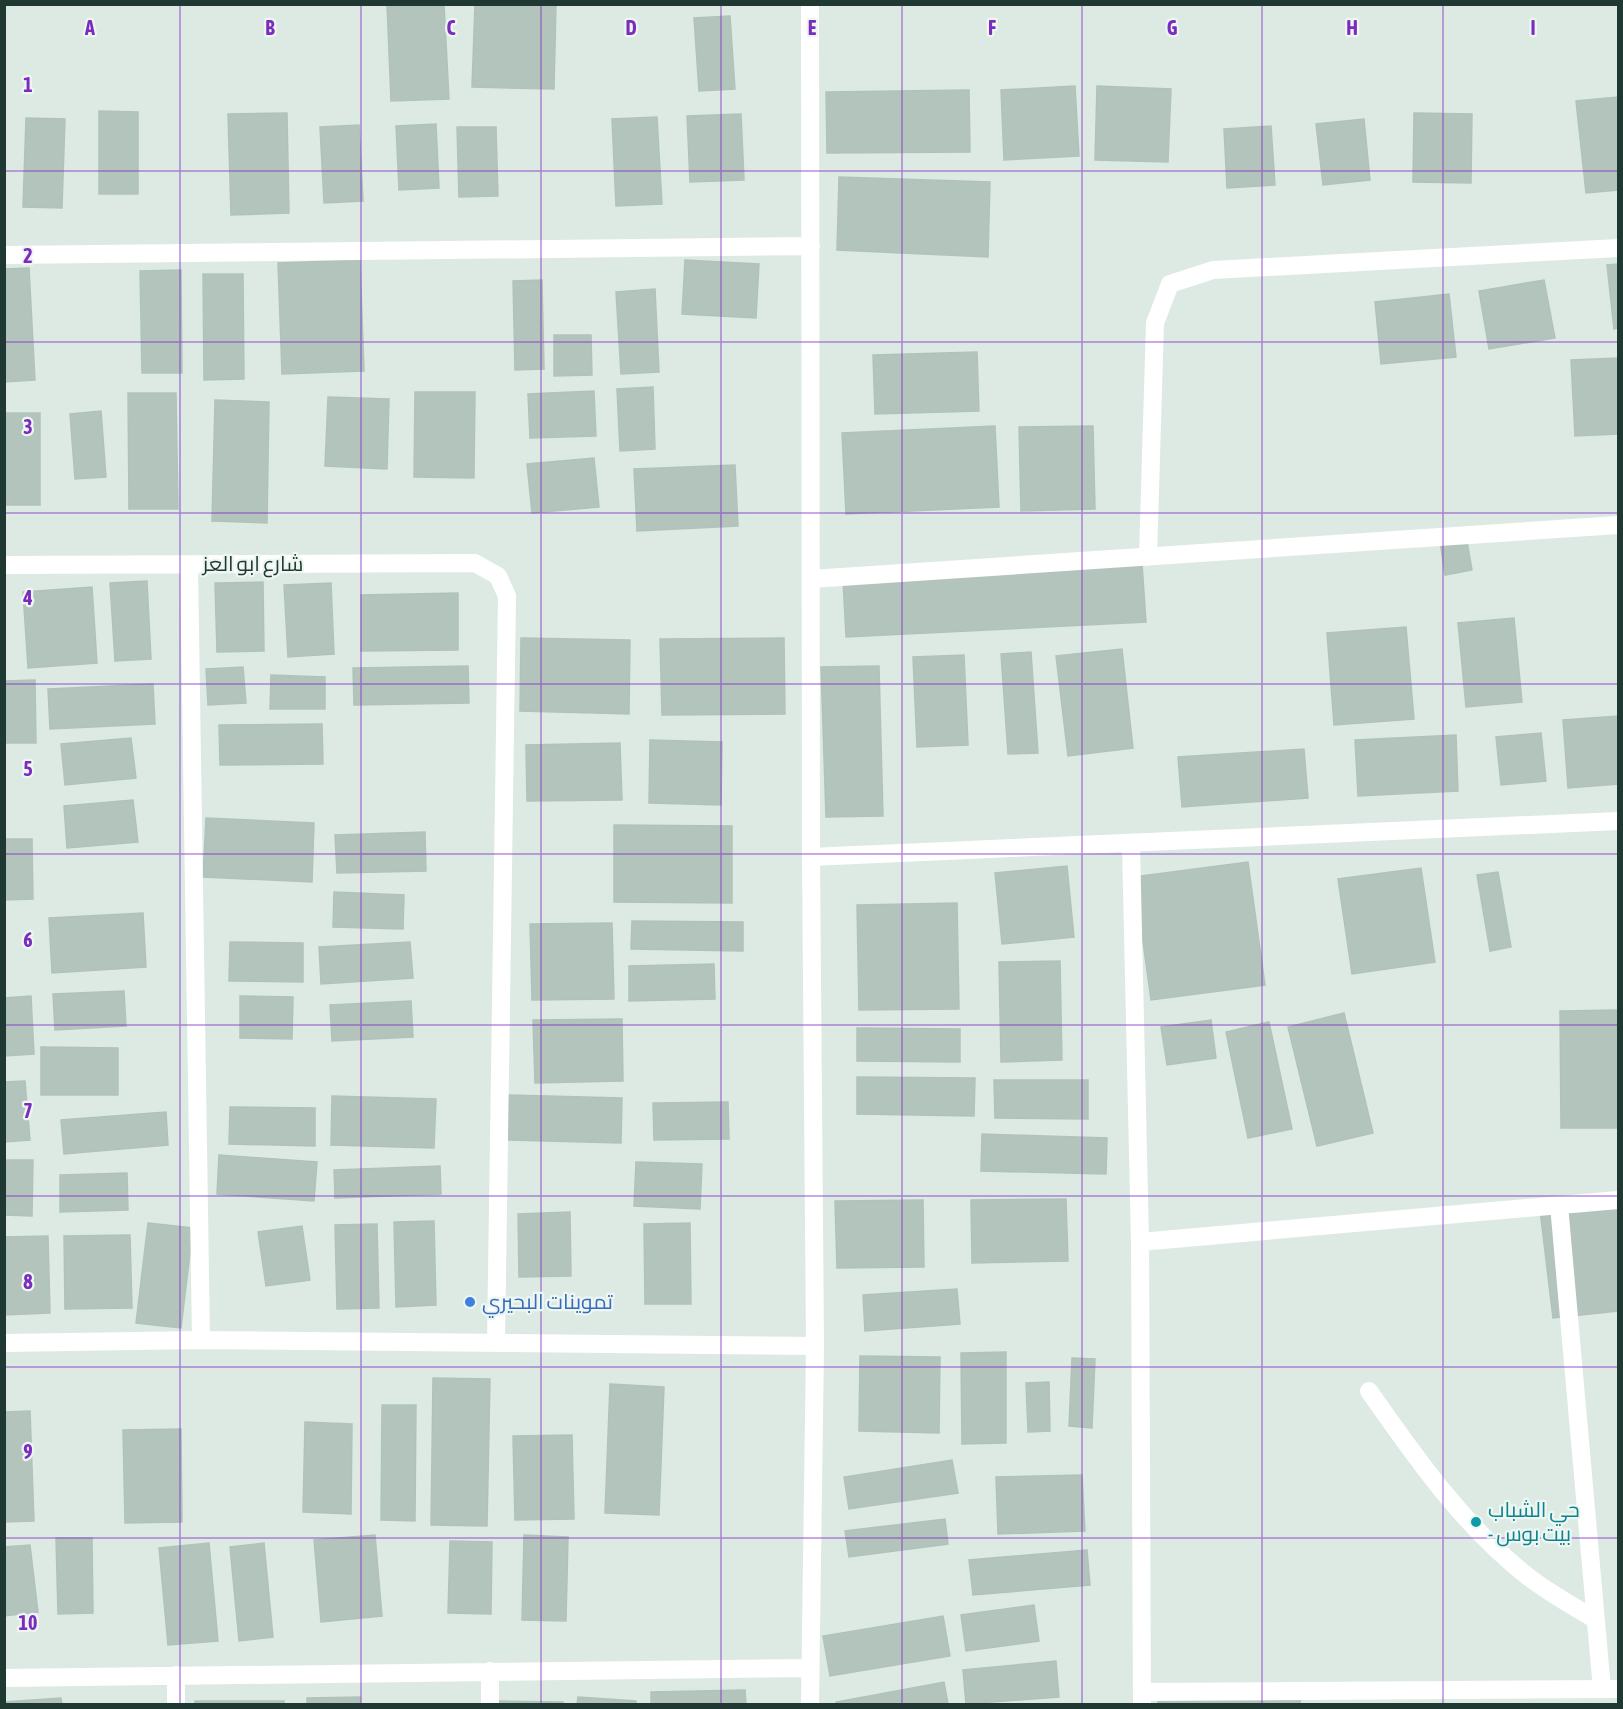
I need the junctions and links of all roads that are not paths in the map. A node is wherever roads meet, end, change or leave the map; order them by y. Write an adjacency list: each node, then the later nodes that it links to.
1 (810, 4): 2 (street)
2 (811, 246): 4 (street); 9 (street)
3 (1618, 248): 6 (street)
4 (4, 255)
5 (1618, 525): 6 (street)
6 (1148, 557): 9 (street)
7 (4, 564): 8 (street, شارع ابو العز)
8 (189, 565): 16 (street); 18 (street, شارع ابو العز)
9 (811, 579): 12 (street)
10 (1618, 821): 11 (street)
11 (1131, 844): 12 (street); 15 (street)
12 (811, 857): 19 (street)
13 (1618, 1200): 14 (street)
14 (1559, 1205): 15 (street); 21 (street)
15 (1140, 1242): 27 (street)
16 (201, 1340): 17 (street); 18 (street)
17 (4, 1343)
18 (496, 1343): 19 (street)
19 (815, 1346): 22 (street)
20 (1369, 1391): 21 (street)
21 (1596, 1620): 26 (street)
22 (810, 1668): 23 (street); 30 (street)
23 (490, 1671): 24 (street); 29 (street)
24 (176, 1675): 25 (street); 28 (street)
25 (4, 1678)
26 (1610, 1689): 27 (street)
27 (1142, 1698)
28 (176, 1704)
29 (490, 1704)
30 (810, 1704)

